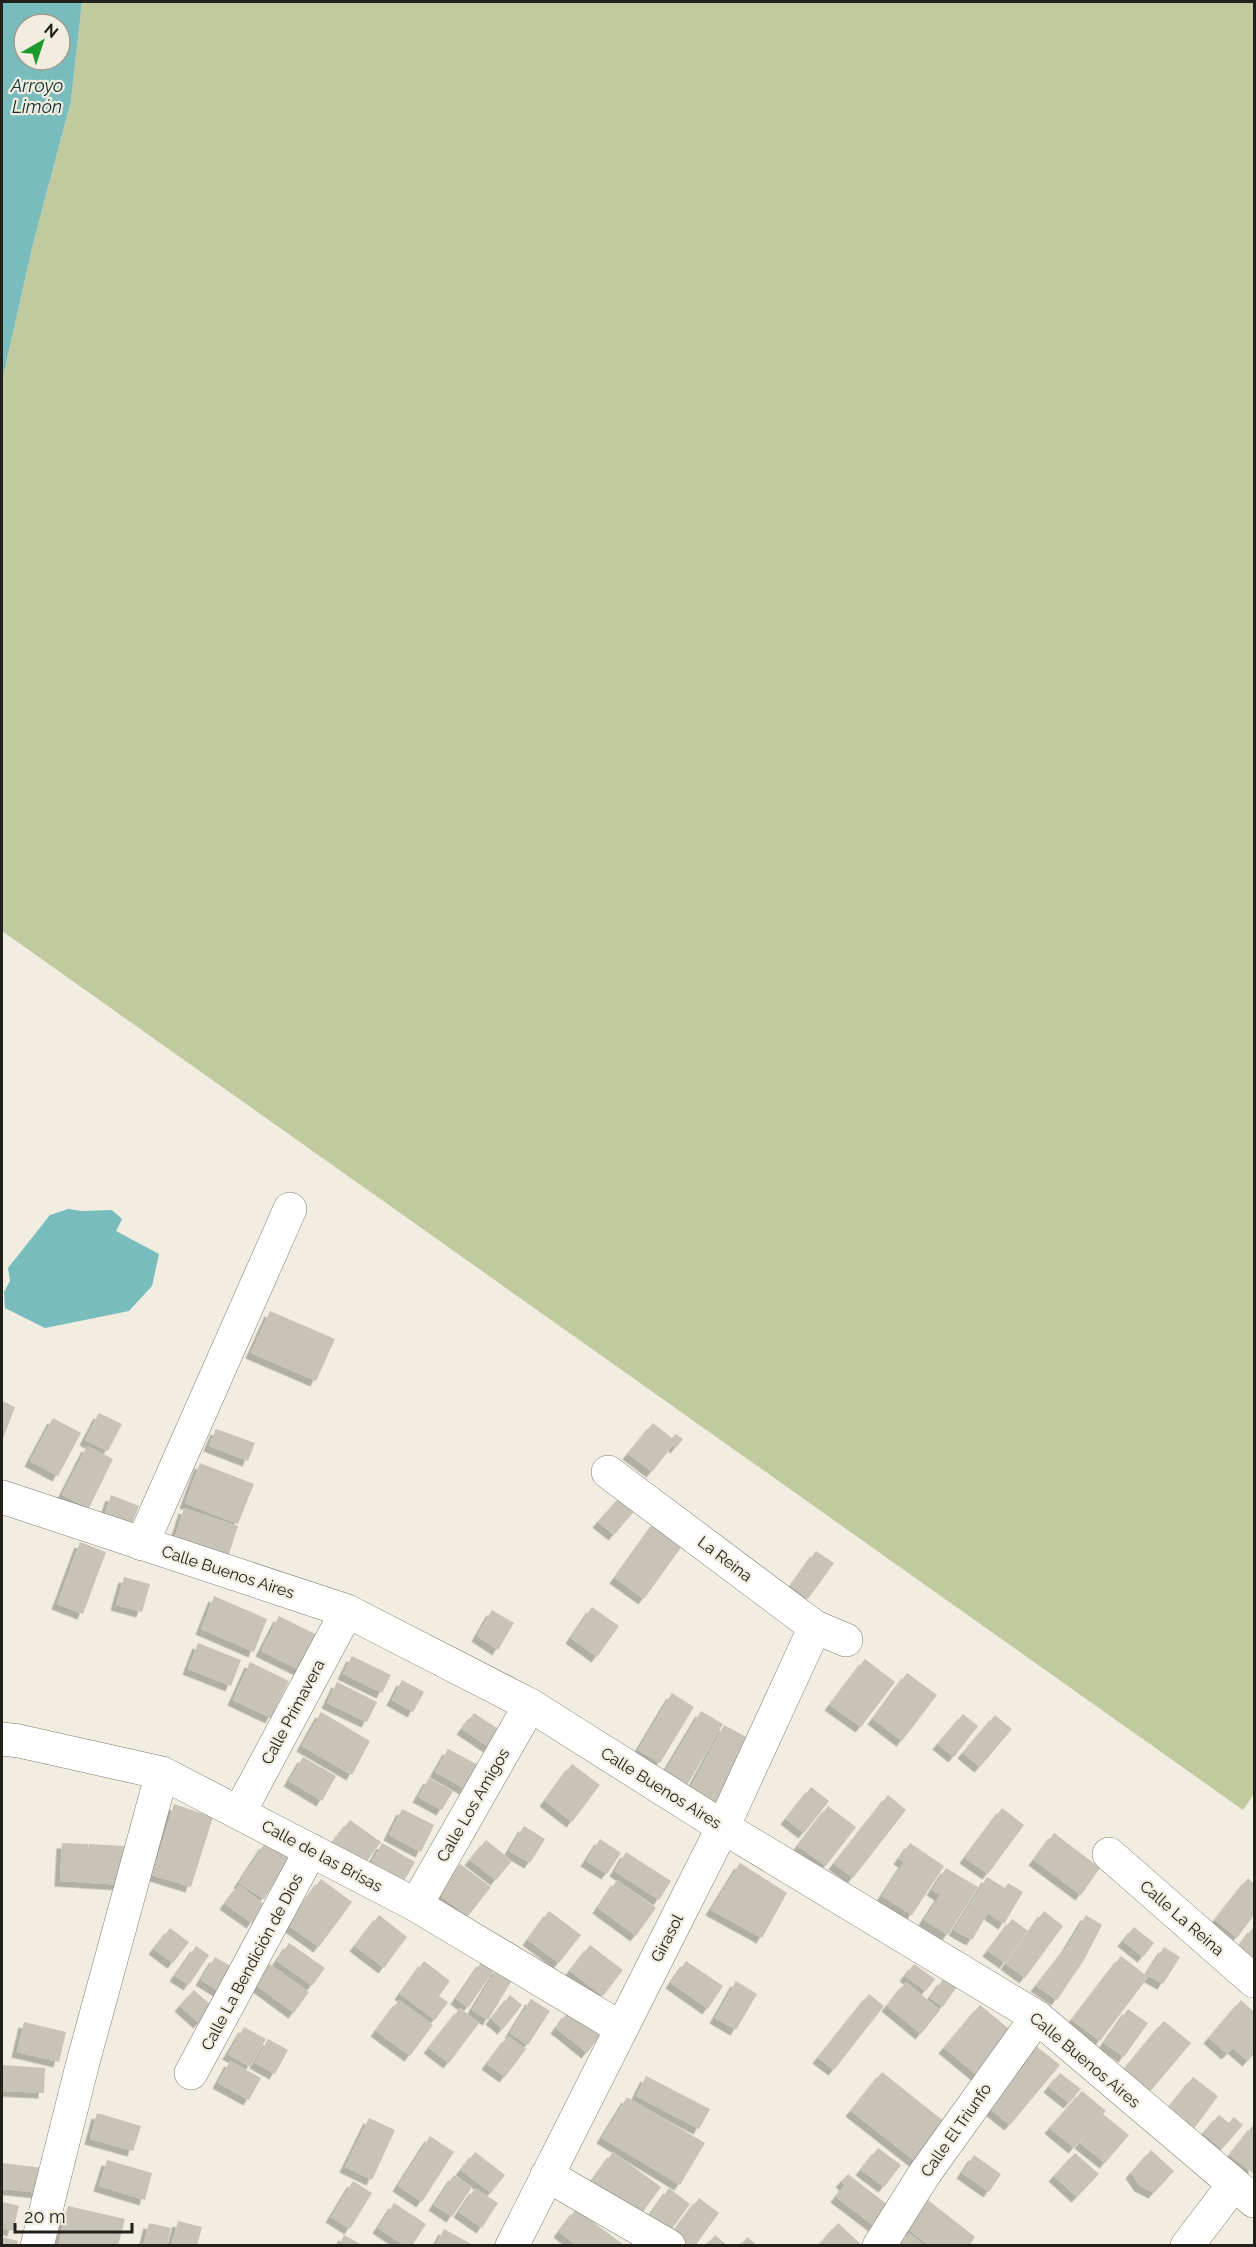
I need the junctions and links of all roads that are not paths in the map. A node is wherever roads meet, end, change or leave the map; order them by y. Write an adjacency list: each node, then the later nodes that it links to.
1 (290, 1209): 4 (street)
2 (608, 1472): 6 (street, La Reina)
3 (2, 1497): 4 (street, Calle Buenos Aires)
4 (142, 1544): 5 (street, Calle Buenos Aires)
5 (347, 1611): 8 (street, Calle Buenos Aires); 11 (street, Calle Primavera)
6 (815, 1627): 7 (street, La Reina); 12 (street, Girasol)
7 (846, 1640)
8 (530, 1705): 12 (street, Calle Buenos Aires); 15 (street, Calle Los Amigos)
9 (2, 1739): 10 (street, Calle de las Brisas)
10 (162, 1773): 11 (street, Calle de las Brisas); 22 (street)
11 (239, 1813): 13 (street, Calle de las Brisas)
12 (723, 1827): 17 (street, Calle Buenos Aires); 18 (street, Girasol)
13 (311, 1850): 15 (street, Calle de las Brisas); 19 (street, Calle La Bendición de Dios)
14 (1109, 1854): 16 (street, Calle La Reina)
15 (416, 1905): 18 (street, Calle de las Brisas)
16 (1254, 1981)
17 (1037, 2017): 21 (street, Calle Buenos Aires); 25 (street, Calle El Triunfo)
18 (621, 2028): 20 (street, Girasol)
19 (191, 2073)
20 (547, 2175): 23 (street, Girasol); 24 (street)
21 (1244, 2192): 26 (street)
22 (37, 2246)
23 (512, 2246)
24 (669, 2246)
25 (879, 2246)
26 (1187, 2246)

